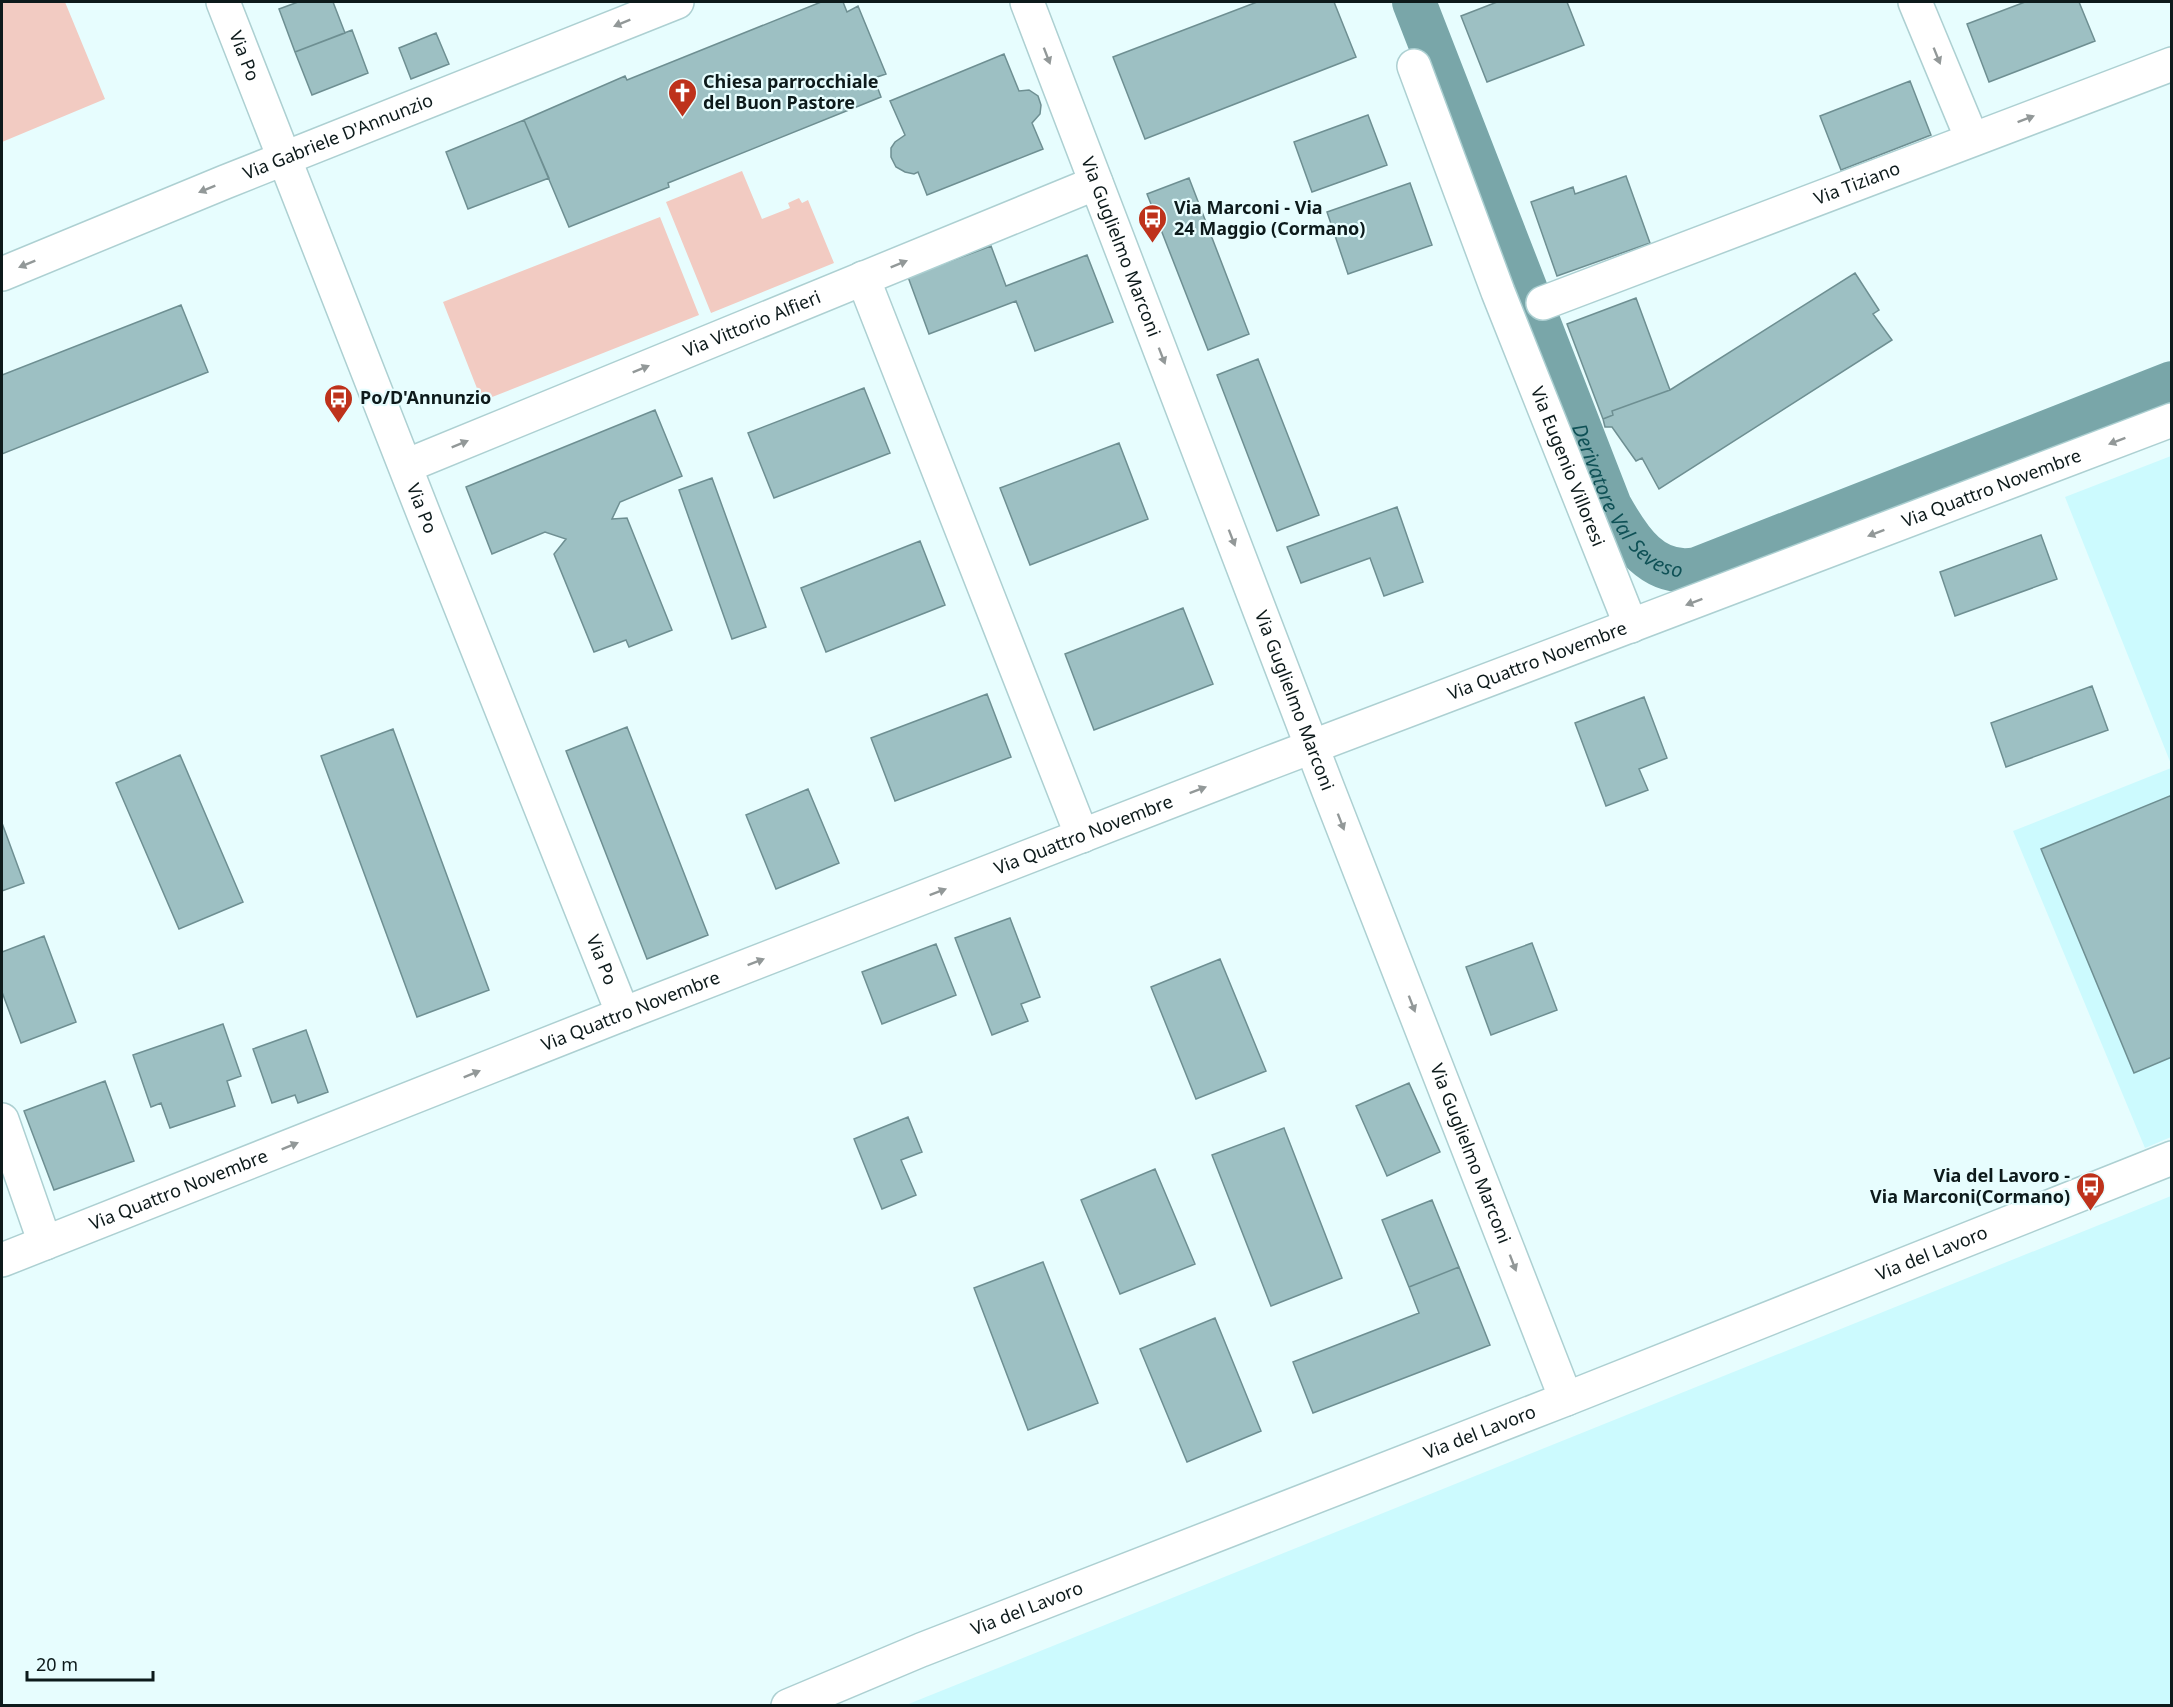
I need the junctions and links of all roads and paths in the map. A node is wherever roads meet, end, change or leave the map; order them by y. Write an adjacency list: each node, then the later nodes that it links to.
1 (223, 2): 8 (street, Via Po)
2 (677, 2): 8 (street, Via Gabriele D'Annunzio, one-way to 8)
3 (1027, 2): 9 (street, Via Guglielmo Marconi, one-way to 9)
4 (1915, 2): 7 (street, one-way to 7)
5 (2172, 64): 7 (street, Via Tiziano, one-way to 5)
6 (1414, 66): 15 (street, Via Eugenio Villoresi)
7 (1972, 139): 12 (street, Via Tiziano)
8 (285, 159): 10 (street, Via Gabriele D'Annunzio, one-way to 10); 14 (street, Via Po)
9 (1095, 183): 11 (street, Via Vittorio Alfieri, one-way to 9); 16 (street, Via Guglielmo Marconi, one-way to 16)
10 (2, 274)
11 (863, 278): 14 (street, Via Vittorio Alfieri, one-way to 11); 17 (street)
12 (1544, 303)
13 (2172, 420): 15 (street, Via Quattro Novembre, one-way to 15)
14 (406, 466): 18 (street, Via Po)
15 (1631, 626): 16 (street, Via Quattro Novembre)
16 (1313, 748): 17 (street, Via Quattro Novembre, one-way to 16); 23 (street, Via Guglielmo Marconi, one-way to 23)
17 (1082, 836): 18 (street, Via Quattro Novembre, one-way to 17)
18 (623, 1014): 21 (street, Via Quattro Novembre, one-way to 18)
19 (2, 1120): 21 (street)
20 (2172, 1158): 23 (street, Via del Lavoro)
21 (45, 1243): 22 (street, Via Quattro Novembre)
22 (2, 1260)
23 (1566, 1399): 24 (street, Via del Lavoro)
24 (788, 1706)

